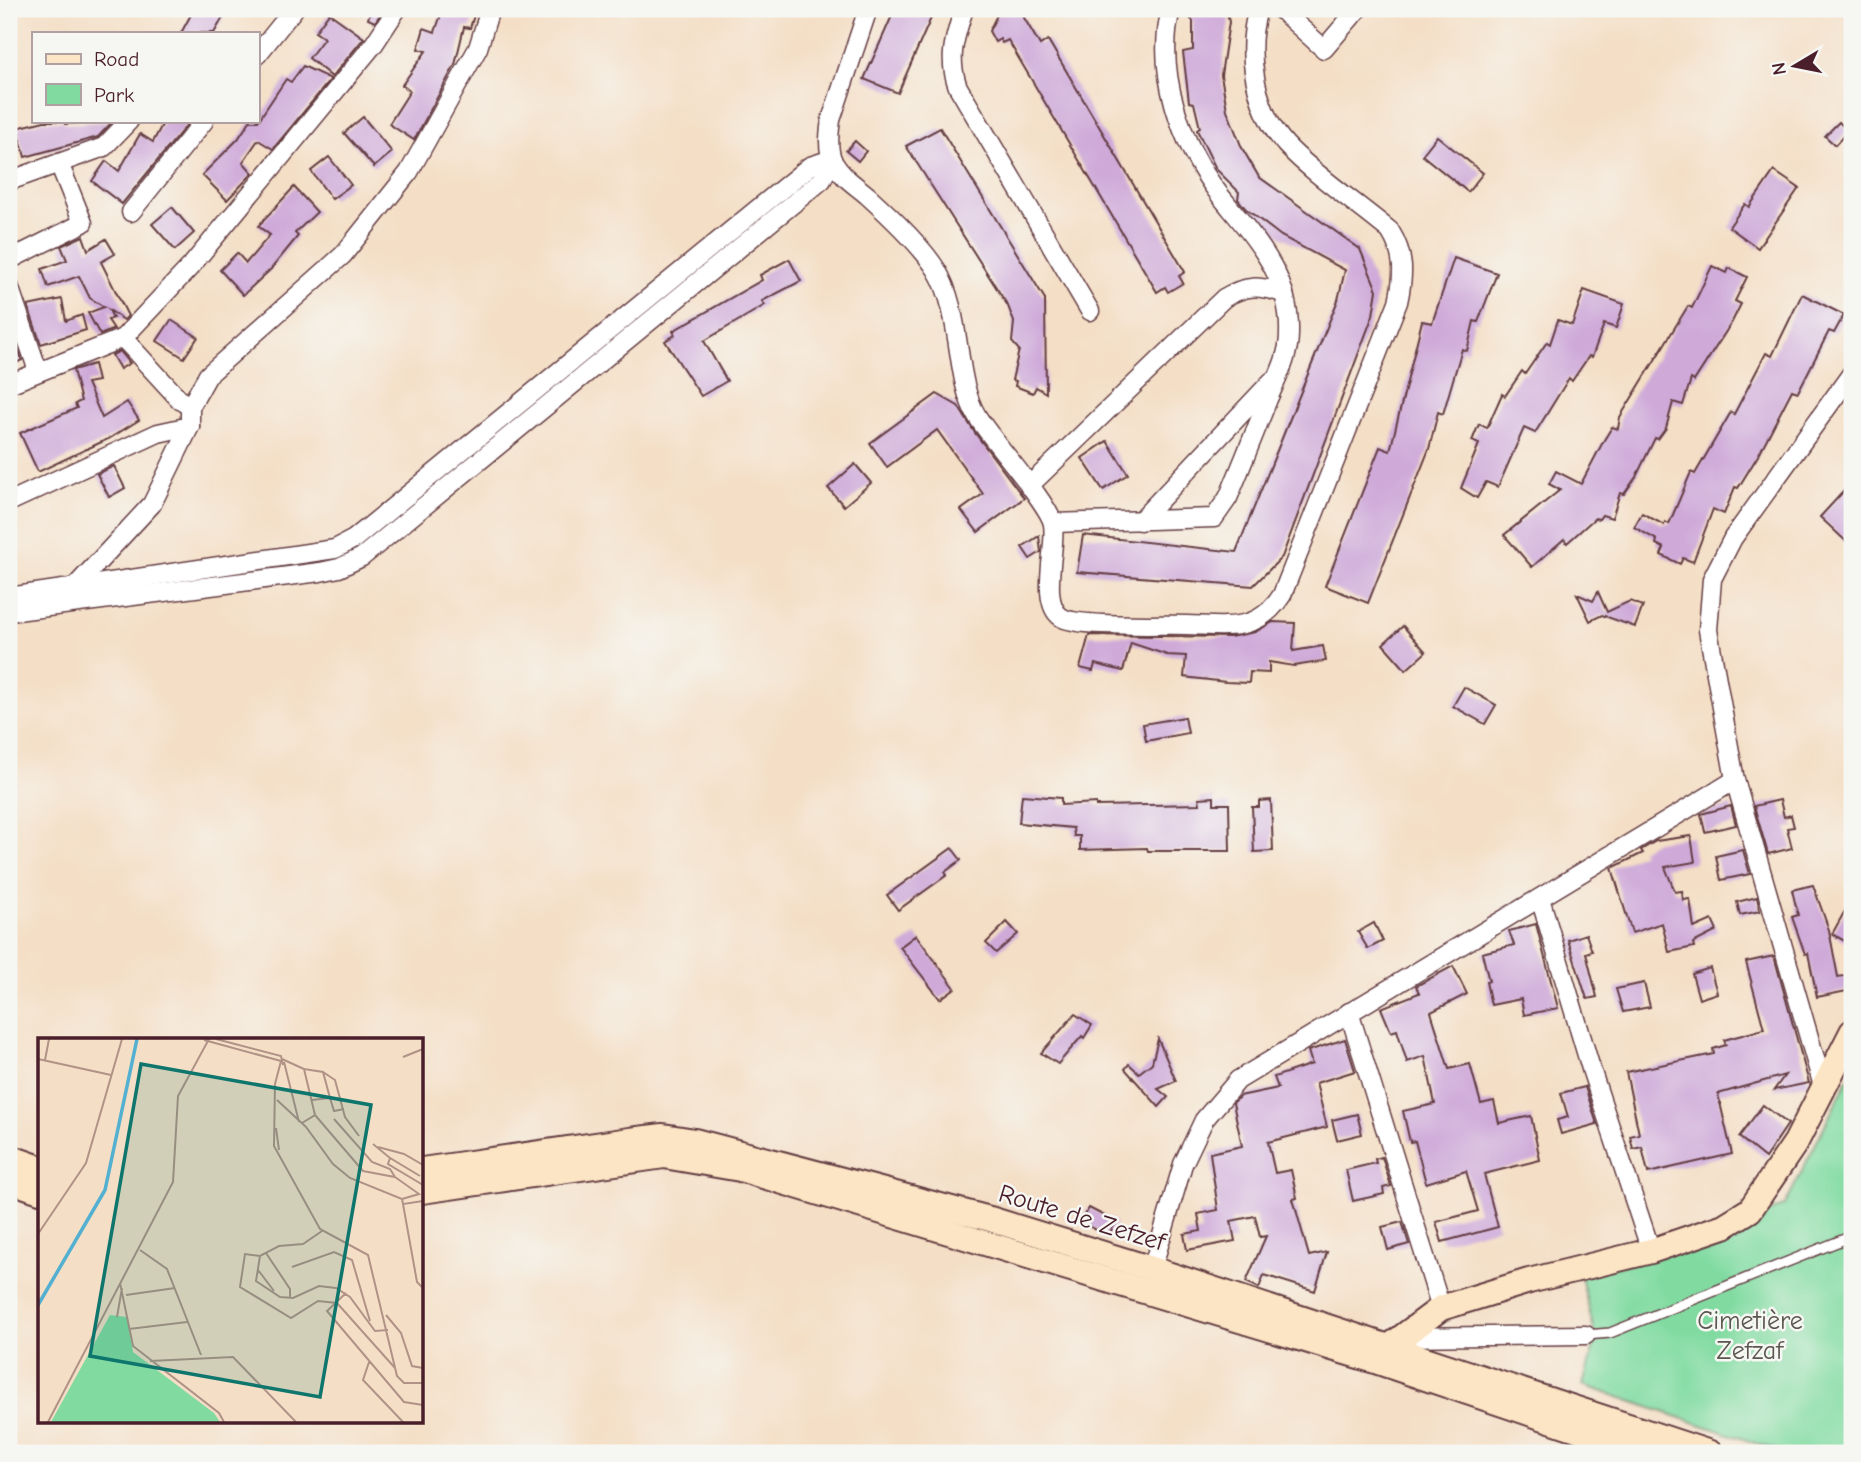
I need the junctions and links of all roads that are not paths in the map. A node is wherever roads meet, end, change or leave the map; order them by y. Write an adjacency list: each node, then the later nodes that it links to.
1 (294, 9): 10 (street)
2 (397, 9): 21 (street)
3 (490, 9): 26 (street)
4 (868, 9): 13 (street)
5 (964, 9): 20 (street)
6 (1171, 9): 19 (street)
7 (1258, 9): 31 (street)
8 (1280, 9): 9 (street)
9 (1358, 9)
10 (259, 53)
11 (128, 122): 14 (street)
12 (203, 122): 16 (street)
13 (832, 159): 28 (street); 32 (street); 34 (street)
14 (59, 163): 15 (street); 17 (street)
15 (9, 181)
16 (131, 212)
17 (9, 260)
18 (9, 286): 22 (street)
19 (1284, 293): 23 (street); 28 (street)
20 (1090, 311)
21 (123, 338): 22 (street); 26 (street)
22 (38, 371): 25 (street)
23 (1279, 373): 30 (street); 30 (street)
24 (1852, 373): 35 (street)
25 (9, 384)
26 (190, 407): 27 (street)
27 (190, 426): 29 (street); 32 (street)
28 (1029, 486): 31 (street)
29 (9, 502)
30 (1140, 521): 31 (street)
31 (1053, 523)
32 (75, 587): 33 (street)
33 (9, 597)
34 (9, 612)
35 (1734, 780): 36 (street); 39 (street)
36 (1540, 898): 37 (street); 47 (street)
37 (1349, 1012): 48 (street); 49 (street)
38 (1852, 1032): 39 (main road)
39 (1823, 1086): 47 (main road)
40 (9, 1157): 41 (main road)
41 (38, 1167)
42 (424, 1170): 48 (main road, Route de Zefzef)
43 (9, 1180): 44 (main road)
44 (38, 1190)
45 (424, 1191): 51 (main road, Route de Zefzef)
46 (1852, 1236): 50 (lane)
47 (1651, 1251): 49 (main road)
48 (1152, 1269): 51 (main road, Route de Zefzef)
49 (1441, 1308): 51 (main road)
50 (1586, 1335): 51 (street)
51 (1388, 1348): 52 (main road, Route de Zefzef); 53 (main road, Route de Zefzef)
52 (1648, 1453)
53 (1710, 1453)

